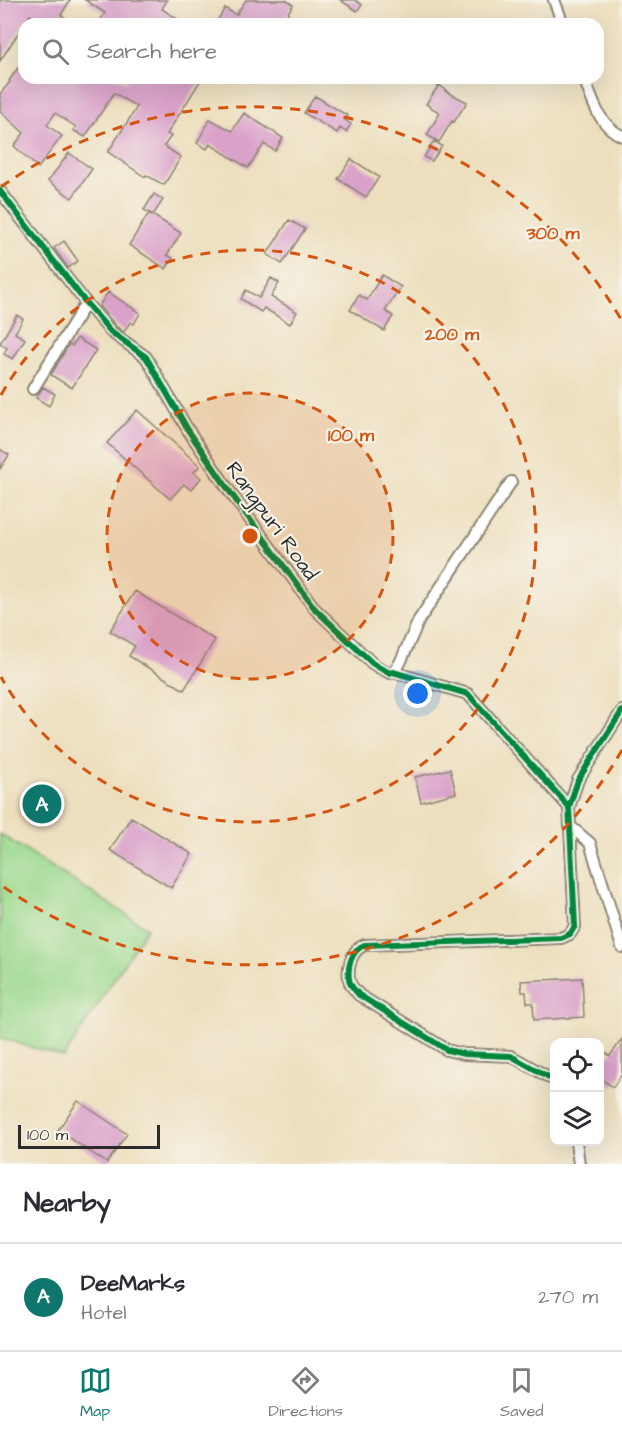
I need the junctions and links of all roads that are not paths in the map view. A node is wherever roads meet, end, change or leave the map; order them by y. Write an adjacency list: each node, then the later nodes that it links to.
1 (554, 0): 2 (street)
2 (561, 18)
3 (586, 84): 4 (street)
4 (622, 136)
5 (0, 191): 6 (street, Rangpuri Road)
6 (86, 303): 7 (street); 9 (street, Rangpuri Road)
7 (33, 389)
8 (511, 482): 9 (street)
9 (393, 672): 11 (street, Rangpuri Road)
10 (622, 711): 11 (street)
11 (569, 807): 12 (street)
12 (570, 826): 13 (street); 14 (street)
13 (622, 947)
14 (550, 1077)
15 (577, 1146): 16 (street)
16 (579, 1164)

